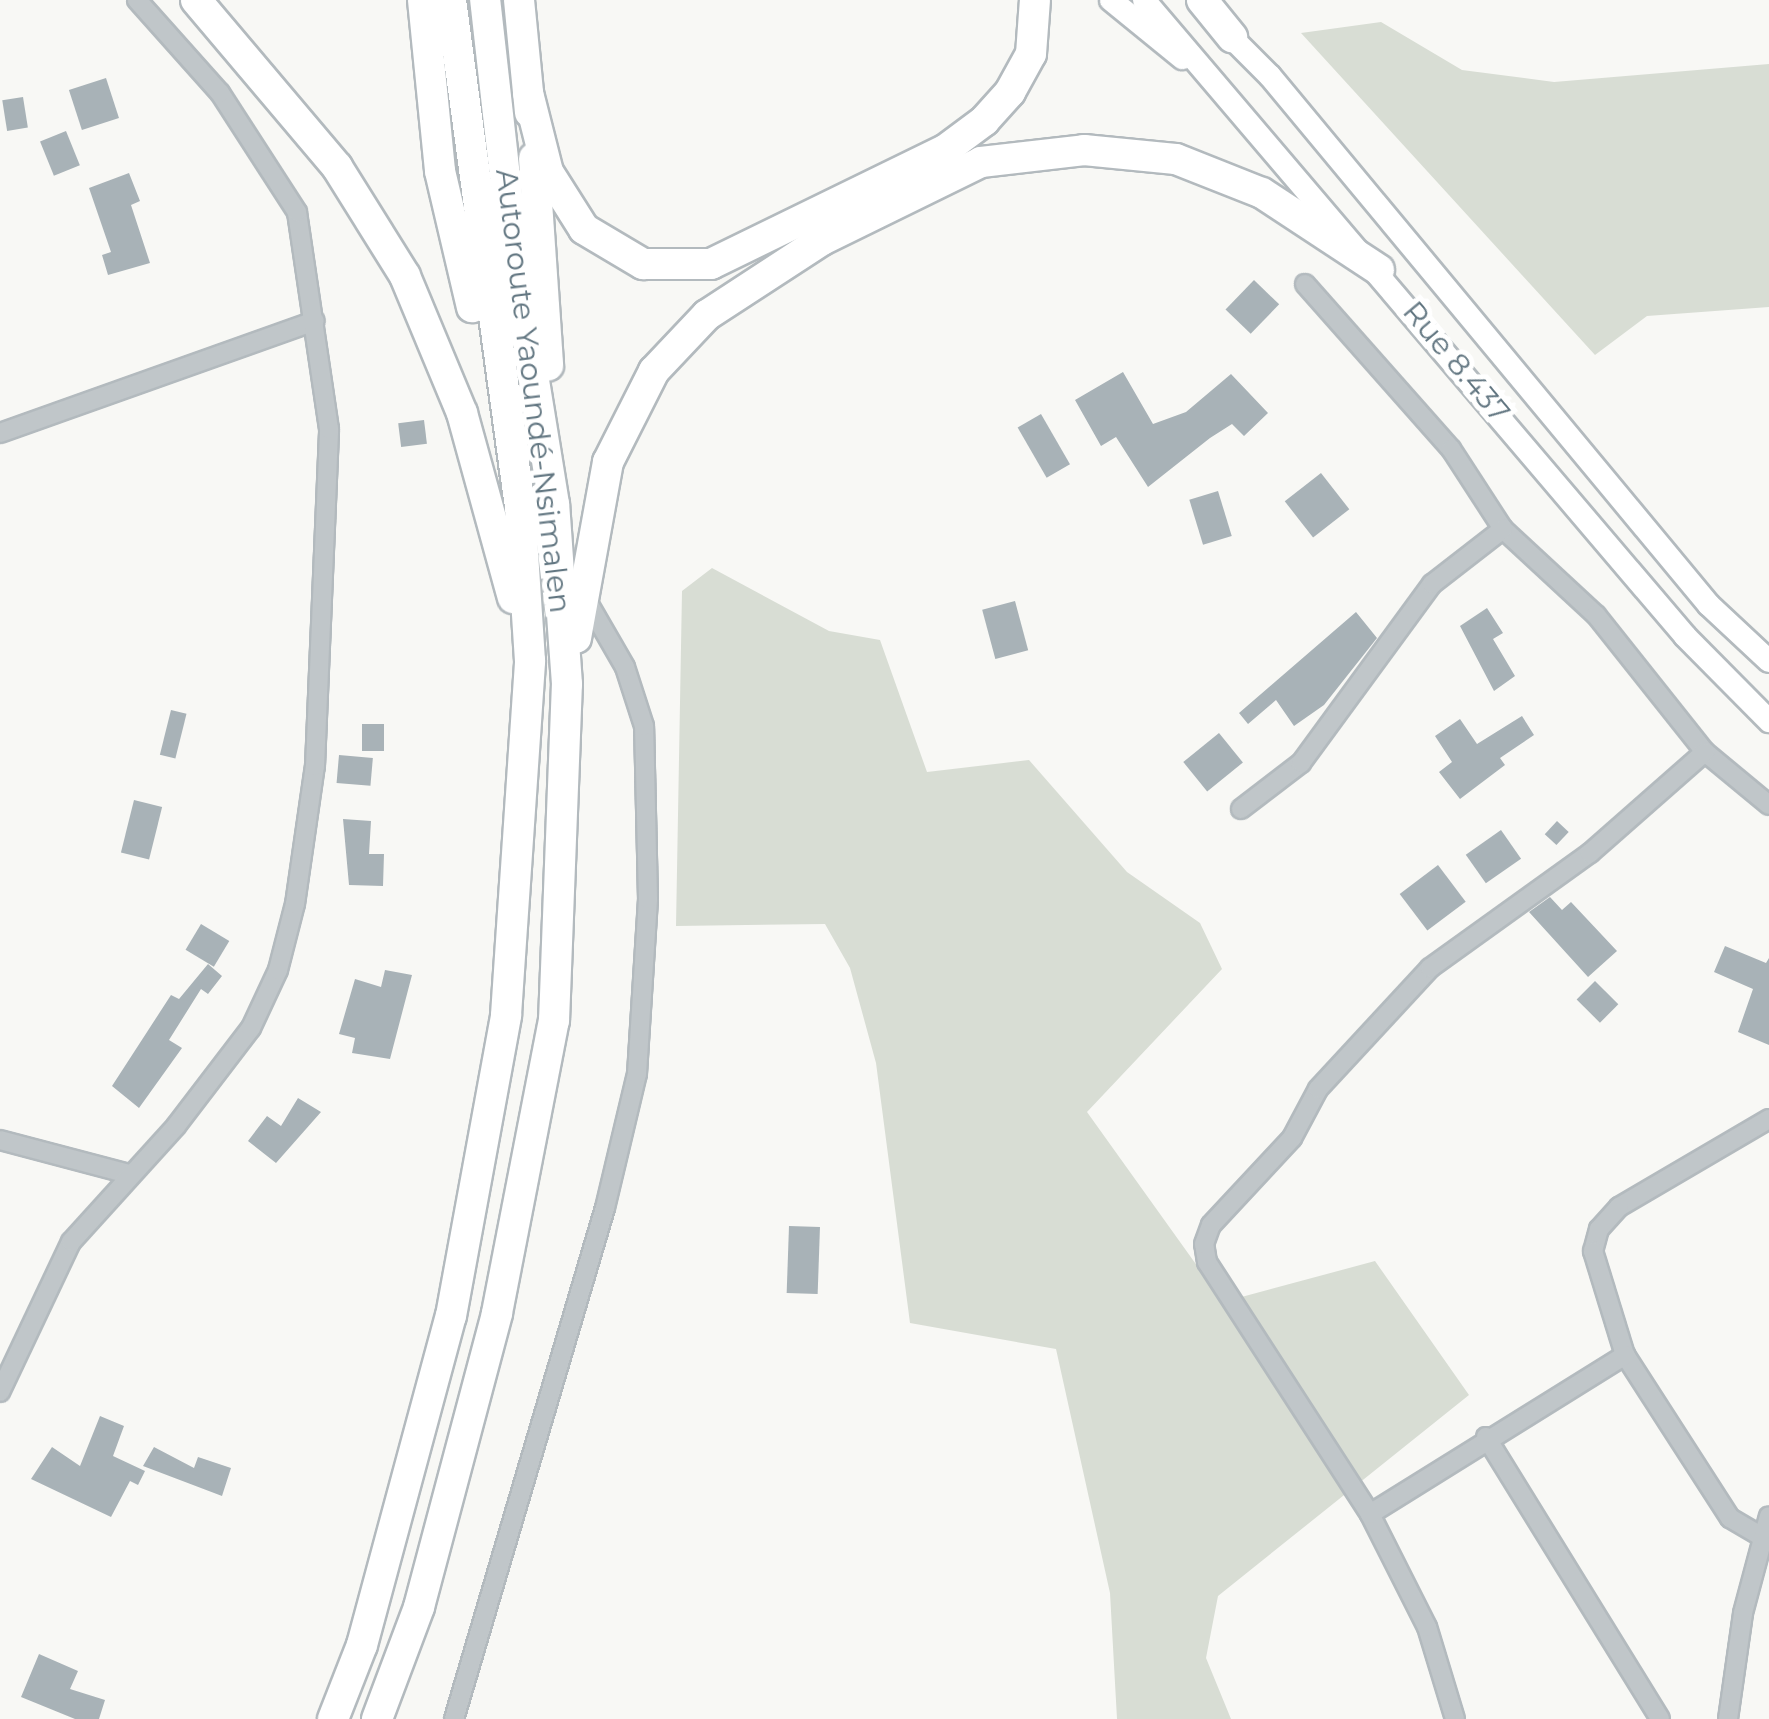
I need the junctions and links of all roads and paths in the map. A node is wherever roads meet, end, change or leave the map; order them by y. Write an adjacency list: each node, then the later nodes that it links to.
1 (137, 0): 17 (street)
2 (196, 0): 23 (highway)
3 (423, 0): 20 (highway)
4 (452, 0): 20 (highway, Autoroute Yaoundé-Nsimalen)
5 (485, 0): 19 (highway, Autoroute Yaoundé-Nsimalen)
6 (519, 0): 13 (highway)
7 (1035, 0): 13 (highway)
8 (1110, 0): 14 (main road)
9 (1144, 0): 14 (main road, Rue 8.437)
10 (1194, 0): 12 (main road, Rue 8.437)
11 (1202, 0): 12 (highway)
12 (1232, 37): 24 (main road, Rue 8.437)
13 (528, 93): 19 (highway)
14 (1240, 105): 15 (main road, Rue 8.437)
15 (1379, 270): 22 (highway); 26 (main road, Rue 8.437)
16 (1304, 284): 21 (street)
17 (316, 320): 18 (street); 32 (street)
18 (0, 433)
19 (554, 504): 25 (highway, Autoroute Yaoundé-Nsimalen)
20 (520, 507): 23 (highway, Autoroute Yaoundé-Nsimalen)
21 (1503, 529): 27 (street); 29 (street)
22 (584, 595): 25 (highway); 41 (street)
23 (530, 661): 39 (highway, Autoroute Yaoundé-Nsimalen)
24 (1769, 661)
25 (567, 684): 40 (highway, Autoroute Yaoundé-Nsimalen)
26 (1769, 721)
27 (1705, 752): 28 (street); 36 (street)
28 (1769, 805)
29 (1241, 810)
30 (1769, 1119): 33 (street)
31 (0, 1140): 32 (street)
32 (128, 1174): 34 (street)
33 (1625, 1355): 35 (street); 38 (street)
34 (0, 1392)
35 (1486, 1437): 36 (street); 43 (street)
36 (1370, 1514): 42 (street)
37 (1769, 1516): 38 (street)
38 (1765, 1540): 44 (street)
39 (333, 1719)
40 (377, 1719)
41 (454, 1719)
42 (1455, 1719)
43 (1660, 1719)
44 (1728, 1719)

